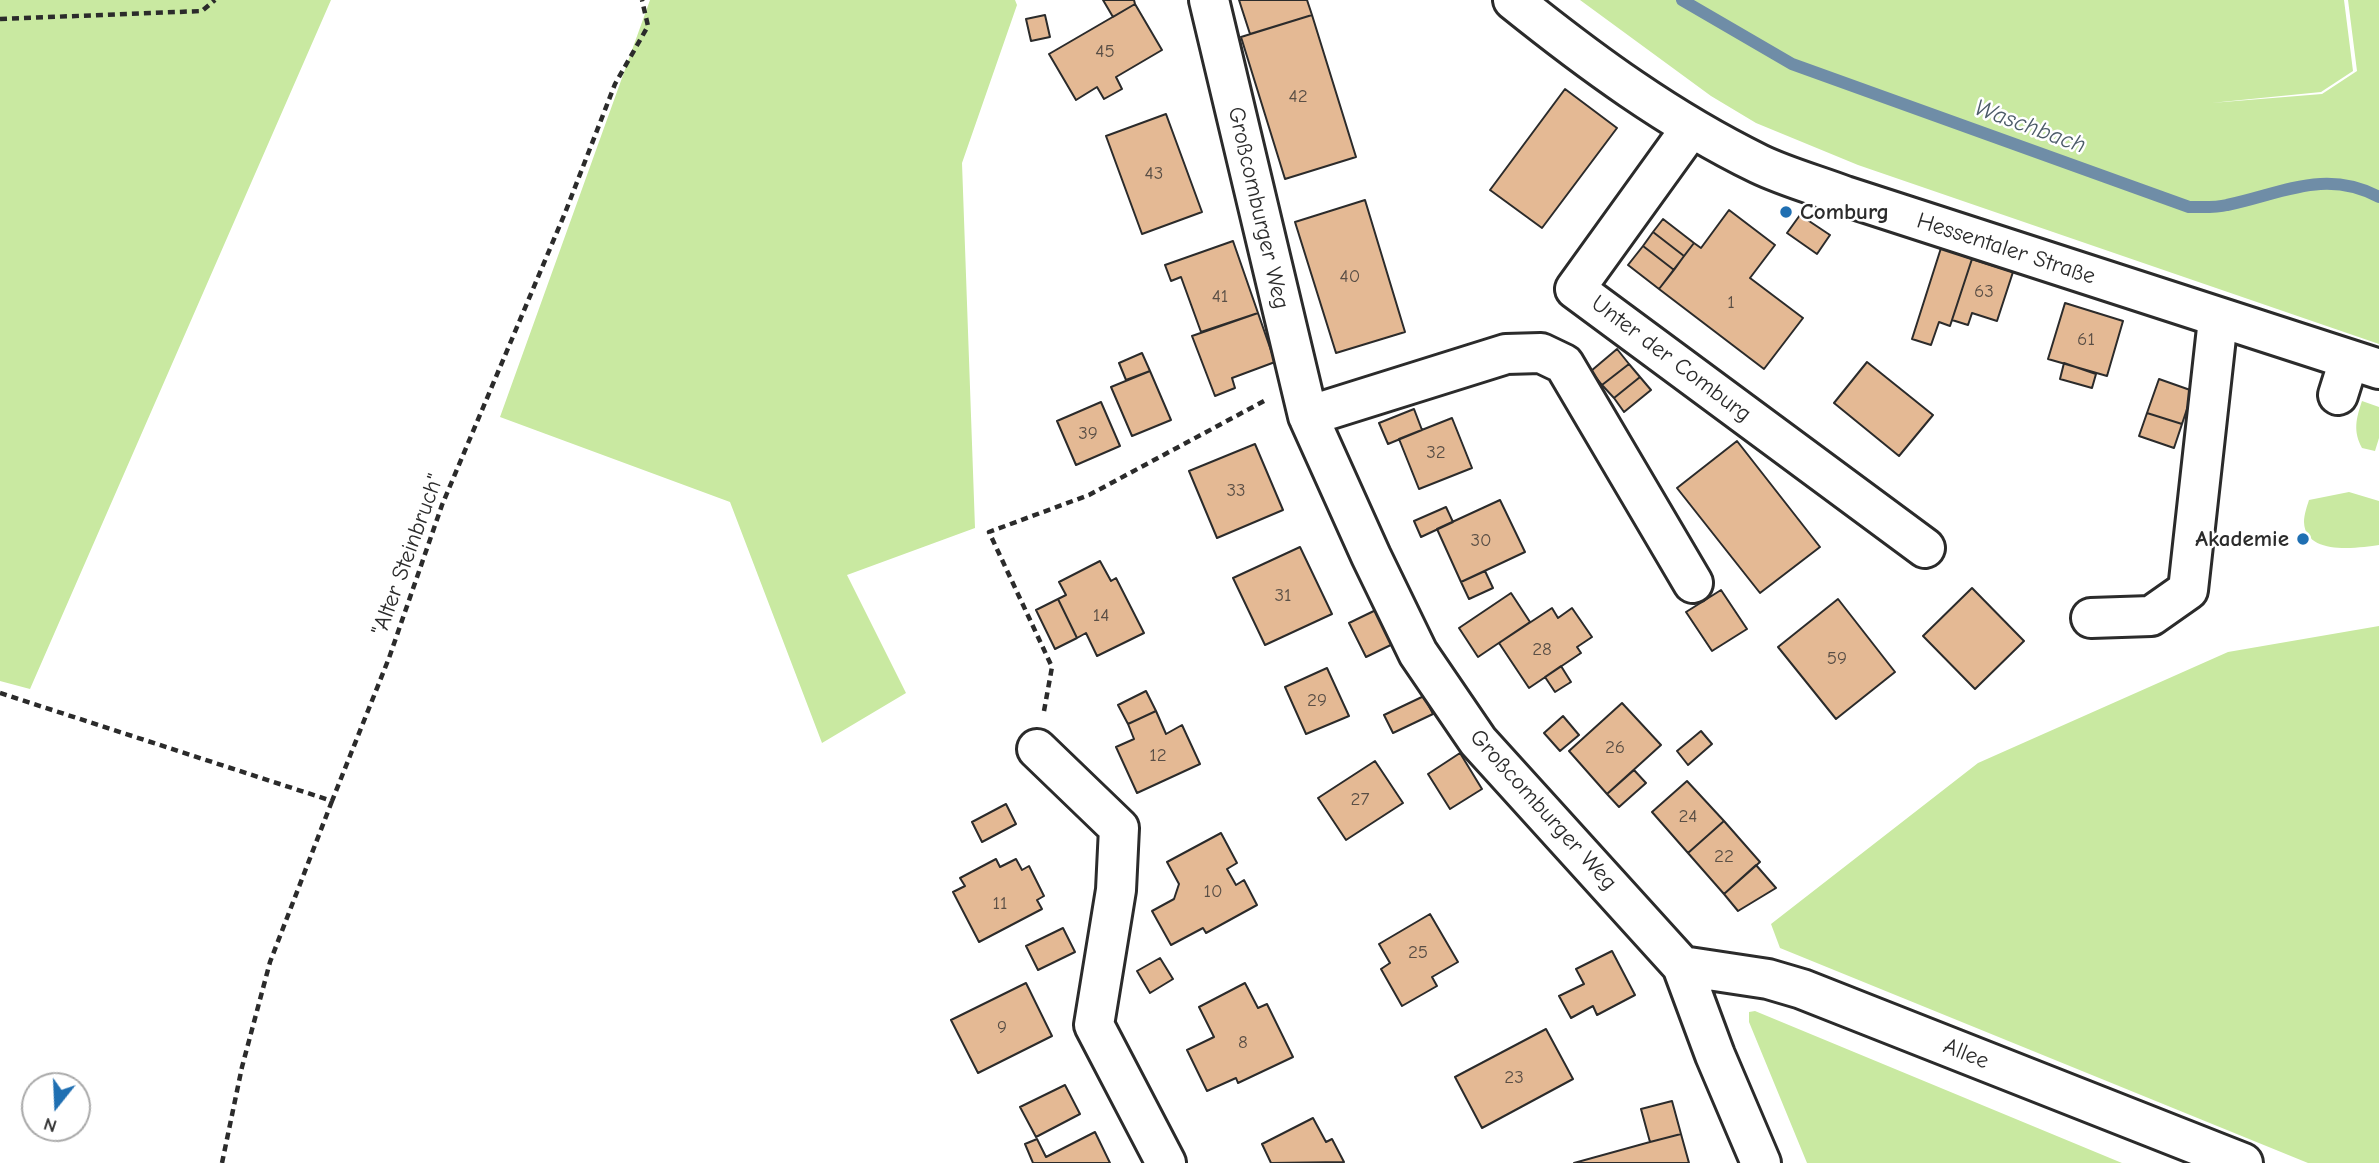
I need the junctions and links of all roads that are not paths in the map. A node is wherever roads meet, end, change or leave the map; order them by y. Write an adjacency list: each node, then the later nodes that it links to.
1 (1209, 0): 6 (street, Großcomburger Weg)
2 (1513, 0): 3 (street, Hessentaler Straße)
3 (1691, 128): 4 (street, Hessentaler Straße); 7 (street, Unter der Comburg)
4 (2218, 319): 5 (street, Hessentaler Straße); 9 (street)
5 (2355, 374)
6 (1304, 400): 8 (street); 11 (street, Großcomburger Weg)
7 (1924, 548)
8 (1693, 583)
9 (2091, 618)
10 (1037, 749): 12 (street)
11 (1682, 966): 13 (street, Großcomburger Weg); 14 (street, Allee)
12 (1166, 1163)
13 (1761, 1163)
14 (2243, 1163)

